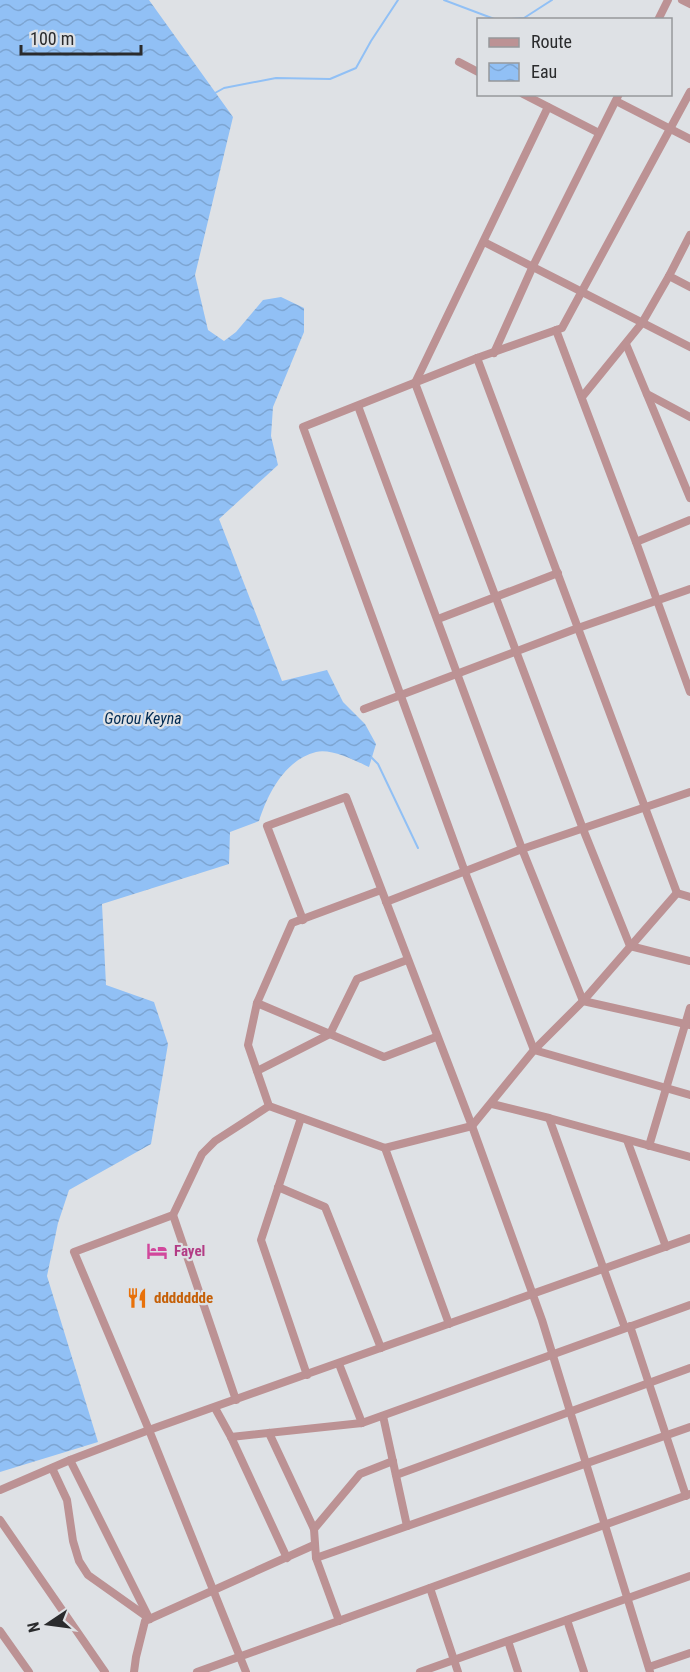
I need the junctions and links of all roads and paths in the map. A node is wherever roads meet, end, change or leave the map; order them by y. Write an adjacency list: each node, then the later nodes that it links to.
1 (668, 0): 4 (street)
2 (682, 0): 3 (street)
3 (690, 4)
4 (659, 18)
5 (459, 62): 6 (street)
6 (477, 71)
7 (690, 92): 11 (street)
8 (526, 96): 10 (street)
9 (618, 98): 11 (street); 12 (street)
10 (548, 107): 12 (street); 15 (street)
11 (671, 129): 13 (street); 19 (street)
12 (599, 134): 16 (street)
13 (690, 139)
14 (690, 235): 17 (street)
15 (484, 242): 16 (street); 26 (street)
16 (533, 266): 19 (street); 24 (street)
17 (669, 276): 18 (street); 20 (street)
18 (690, 286)
19 (582, 292): 20 (street); 21 (street)
20 (642, 323): 22 (street); 23 (street)
21 (556, 330): 24 (street); 28 (street)
22 (626, 344): 27 (street); 28 (street)
23 (690, 347)
24 (494, 353): 25 (street)
25 (477, 358): 26 (street); 34 (street)
26 (415, 383): 29 (street); 36 (street)
27 (647, 394): 30 (street); 31 (street)
28 (582, 397): 33 (street)
29 (358, 406): 38 (street); 43 (street)
30 (690, 417)
31 (690, 498)
32 (690, 520): 33 (street)
33 (636, 542): 37 (street)
34 (558, 573): 36 (street); 39 (street)
35 (690, 589): 37 (street)
36 (496, 596): 38 (street); 40 (street)
37 (658, 601): 39 (street); 42 (street)
38 (438, 619): 41 (street)
39 (578, 628): 40 (street); 46 (street)
40 (516, 652): 41 (street); 47 (street)
41 (458, 674): 43 (street); 48 (street)
42 (690, 692)
43 (400, 695): 44 (street); 49 (street)
44 (364, 709)
45 (690, 792): 46 (street)
46 (644, 807): 47 (street); 51 (street)
47 (583, 829): 48 (street); 55 (street)
48 (522, 849): 49 (street); 58 (street)
49 (465, 872): 53 (street); 64 (street)
50 (381, 890): 53 (street); 54 (street); 54 (street)
51 (677, 893): 52 (street); 55 (street)
52 (690, 897)
53 (386, 902): 56 (street)
54 (303, 920): 59 (street)
55 (630, 946): 57 (street); 58 (street)
56 (407, 960): 62 (street); 63 (street)
57 (690, 961)
58 (583, 1000): 61 (street); 64 (street)
59 (257, 1003): 62 (street); 65 (street)
60 (690, 1008): 61 (street)
61 (688, 1024): 66 (street)
62 (330, 1034): 63 (street); 65 (street)
63 (436, 1037): 72 (street)
64 (534, 1050): 66 (street); 68 (street)
65 (257, 1071): 69 (street)
66 (666, 1088): 67 (street); 74 (street)
67 (690, 1095)
68 (492, 1104): 71 (street); 72 (street)
69 (269, 1106): 70 (street); 78 (street)
70 (301, 1118): 75 (street); 77 (street)
71 (549, 1118): 73 (street); 81 (street)
72 (472, 1126): 75 (street); 82 (street)
73 (627, 1140): 74 (street); 80 (street)
74 (649, 1146): 76 (street)
75 (385, 1148): 84 (street)
76 (690, 1157)
77 (278, 1187): 86 (street); 90 (street)
78 (173, 1215): 92 (street); 98 (street)
79 (690, 1238): 80 (street)
80 (666, 1247): 81 (street)
81 (604, 1269): 82 (street); 85 (street)
82 (532, 1294): 84 (street); 87 (street)
83 (690, 1305): 85 (street)
84 (449, 1324): 86 (street)
85 (628, 1327): 87 (street); 91 (street)
86 (381, 1348): 88 (street)
87 (553, 1354): 94 (street); 95 (street)
88 (339, 1364): 90 (street); 96 (street)
89 (690, 1368): 91 (street)
90 (307, 1375): 92 (street)
91 (649, 1383): 94 (street); 100 (street)
92 (236, 1400): 93 (street)
93 (214, 1408): 98 (street); 101 (street)
94 (570, 1412): 104 (street); 106 (street)
95 (383, 1416): 96 (street); 103 (street)
96 (362, 1423): 99 (street)
97 (690, 1427): 100 (street)
98 (149, 1430): 102 (street); 118 (street)
99 (269, 1433): 101 (street); 112 (street)
100 (666, 1436): 104 (street); 108 (street)
101 (231, 1437): 114 (street)
102 (70, 1460): 105 (street); 120 (street)
103 (393, 1461): 106 (street); 112 (street)
104 (586, 1463): 110 (street); 111 (street)
105 (52, 1468): 107 (street); 120 (street)
106 (396, 1475): 111 (street)
107 (0, 1490)
108 (688, 1495): 110 (street)
109 (0, 1520): 130 (street)
110 (605, 1525): 117 (street); 119 (street)
111 (407, 1526): 115 (street)
112 (314, 1529): 113 (street)
113 (314, 1545): 114 (street); 115 (street)
114 (287, 1558): 118 (street)
115 (316, 1558): 122 (street)
116 (690, 1576): 119 (street)
117 (430, 1588): 122 (street); 127 (street)
118 (214, 1590): 120 (street); 126 (street)
119 (628, 1598): 121 (street); 128 (street)
120 (150, 1619): 131 (street)
121 (567, 1620): 124 (street); 137 (street)
122 (339, 1621): 126 (street)
123 (0, 1631): 129 (street)
124 (508, 1641): 127 (street); 136 (street)
125 (690, 1653): 128 (street)
126 (241, 1656): 132 (street); 133 (street)
127 (454, 1660): 134 (street); 135 (street)
128 (650, 1669)
129 (29, 1672)
130 (105, 1672)
131 (134, 1672)
132 (197, 1672)
133 (246, 1672)
134 (420, 1672)
135 (458, 1672)
136 (518, 1672)
137 (584, 1672)

